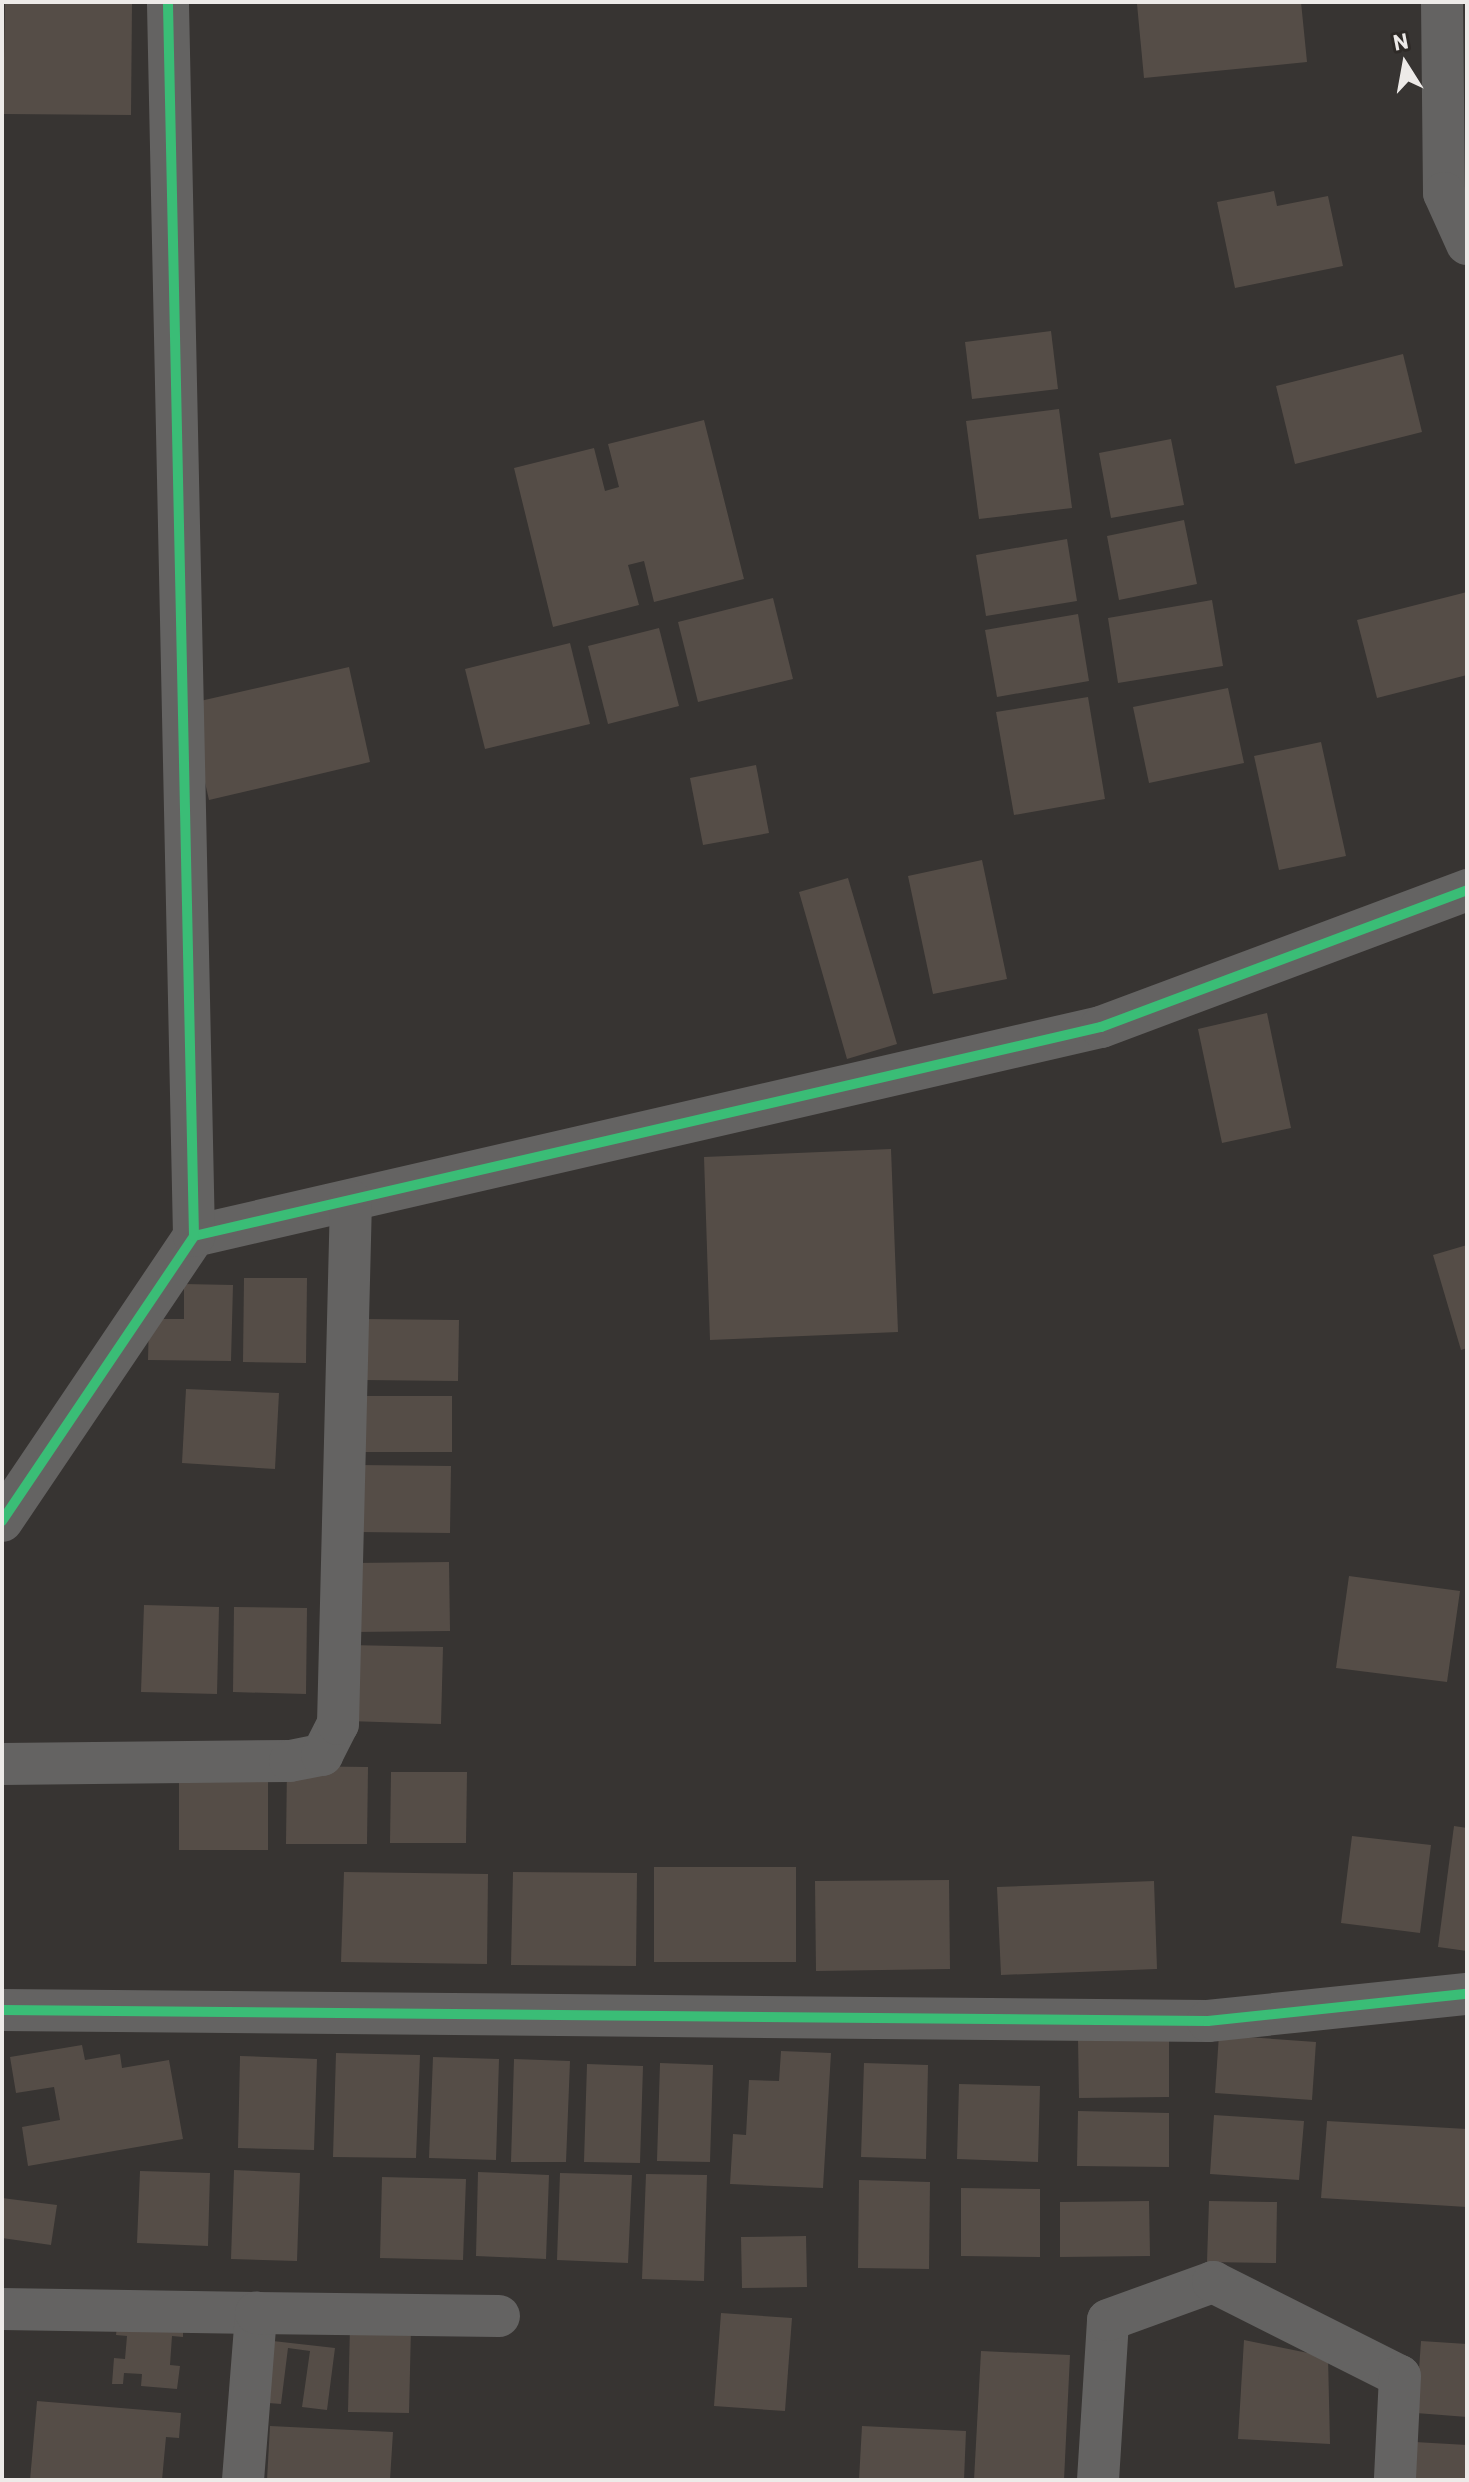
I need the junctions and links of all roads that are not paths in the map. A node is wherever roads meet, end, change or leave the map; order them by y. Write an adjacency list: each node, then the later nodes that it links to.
1 (168, 2): 6 (street)
2 (1442, 2): 3 (street)
3 (1467, 244)
4 (1467, 890): 5 (street)
5 (351, 1201): 6 (street); 8 (street)
6 (194, 1236): 7 (street)
7 (2, 1521)
8 (2, 1764)
9 (1467, 1994): 10 (street)
10 (2, 2010)
11 (2, 2309): 12 (street)
12 (256, 2313): 13 (street); 14 (street)
13 (499, 2316)
14 (243, 2480)
15 (1098, 2480): 16 (street)
16 (1395, 2480)

